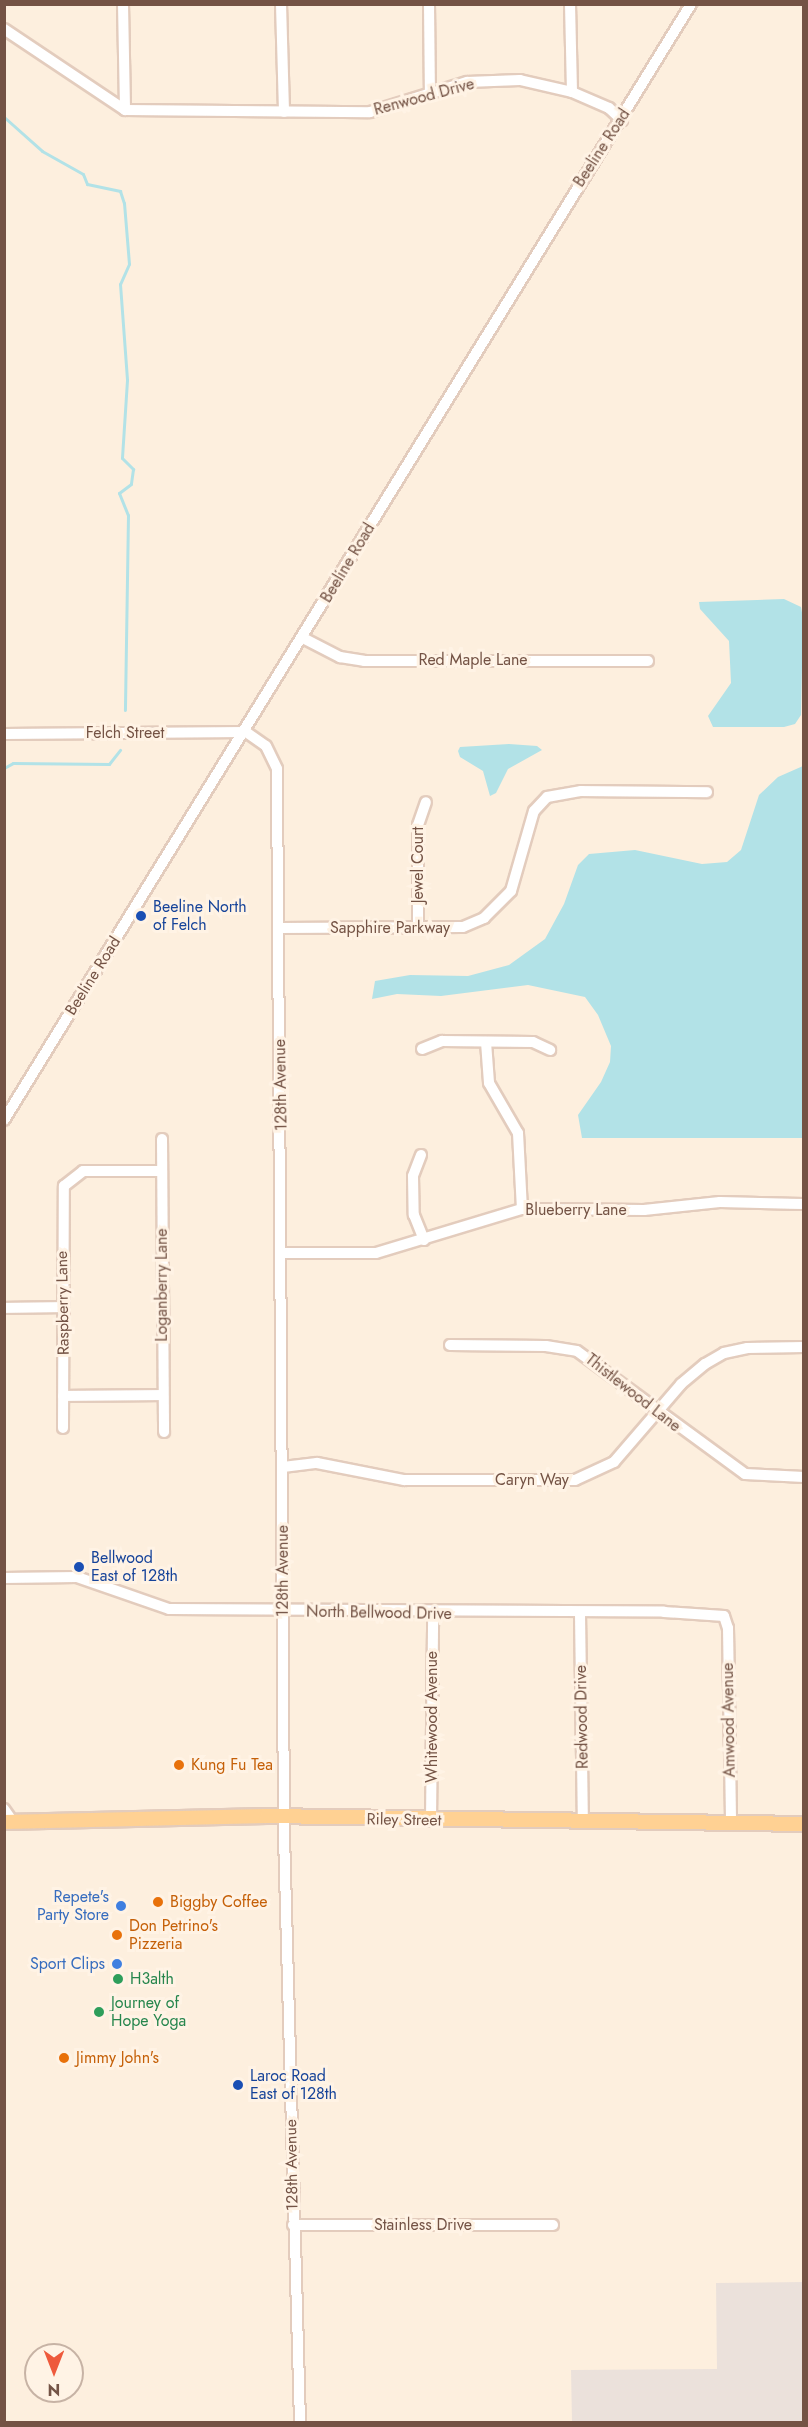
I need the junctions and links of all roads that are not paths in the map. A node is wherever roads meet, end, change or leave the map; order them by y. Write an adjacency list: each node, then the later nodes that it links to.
1 (123, 4): 9 (street)
2 (281, 4): 10 (street)
3 (429, 4): 8 (street)
4 (570, 4): 7 (street)
5 (691, 4): 11 (street, Beeline Road)
6 (4, 29): 9 (street, Renwood Drive)
7 (572, 92): 8 (street, Renwood Drive); 11 (street, Renwood Drive)
8 (430, 93): 10 (street, Renwood Drive)
9 (125, 110): 10 (street, Renwood Drive)
10 (284, 112)
11 (622, 120): 12 (street, Beeline Road)
12 (303, 638): 13 (street, Red Maple Lane); 14 (street, Beeline Road)
13 (648, 661)
14 (246, 732): 15 (street, Felch Street); 18 (street, 128th Avenue); 23 (street, Beeline Road)
15 (4, 734)
16 (707, 792): 19 (street, Sapphire Parkway)
17 (426, 802): 19 (street, Jewel Court)
18 (280, 928): 19 (street, Sapphire Parkway); 30 (street, 128th Avenue)
19 (418, 929)
20 (486, 1042): 21 (street); 22 (street); 28 (street)
21 (422, 1049)
22 (550, 1050)
23 (4, 1120)
24 (162, 1138): 26 (street, Loganberry Lane)
25 (421, 1155): 29 (street)
26 (162, 1171): 31 (street, Raspberry Lane); 35 (street, Loganberry Lane)
27 (804, 1204): 28 (street, Blueberry Lane)
28 (522, 1209): 29 (street, Blueberry Lane)
29 (424, 1240): 30 (street, Blueberry Lane)
30 (283, 1253): 40 (street, 128th Avenue)
31 (63, 1307): 32 (street); 36 (street, Raspberry Lane)
32 (4, 1308)
33 (450, 1345): 37 (street, Thistlewood Lane)
34 (804, 1347): 37 (street, Caryn Way)
35 (162, 1395): 36 (street); 39 (street, Loganberry Lane)
36 (63, 1396): 38 (street, Raspberry Lane)
37 (659, 1410): 40 (street, Caryn Way); 41 (street, Thistlewood Lane)
38 (63, 1428)
39 (164, 1432)
40 (283, 1467): 43 (street, 128th Avenue)
41 (804, 1477)
42 (4, 1578): 43 (street, North Bellwood Drive)
43 (283, 1611): 44 (street, North Bellwood Drive); 48 (street, 128th Avenue)
44 (433, 1614): 45 (street, North Bellwood Drive); 49 (street, Whitewood Avenue)
45 (580, 1614): 46 (street, North Bellwood Drive); 50 (street, Redwood Drive)
46 (724, 1616): 53 (street, Amwood Avenue)
47 (4, 1809): 51 (street)
48 (284, 1816): 49 (main road, Riley Street); 51 (main road, Riley Street); 54 (street, 128th Avenue)
49 (431, 1821): 50 (main road, Riley Street)
50 (583, 1821): 53 (main road, Riley Street)
51 (9, 1822)
52 (804, 1824): 53 (main road, Riley Street)
53 (731, 1825)
54 (293, 2225): 55 (street, Stainless Drive); 56 (street, 128th Avenue)
55 (553, 2225)
56 (300, 2422)

